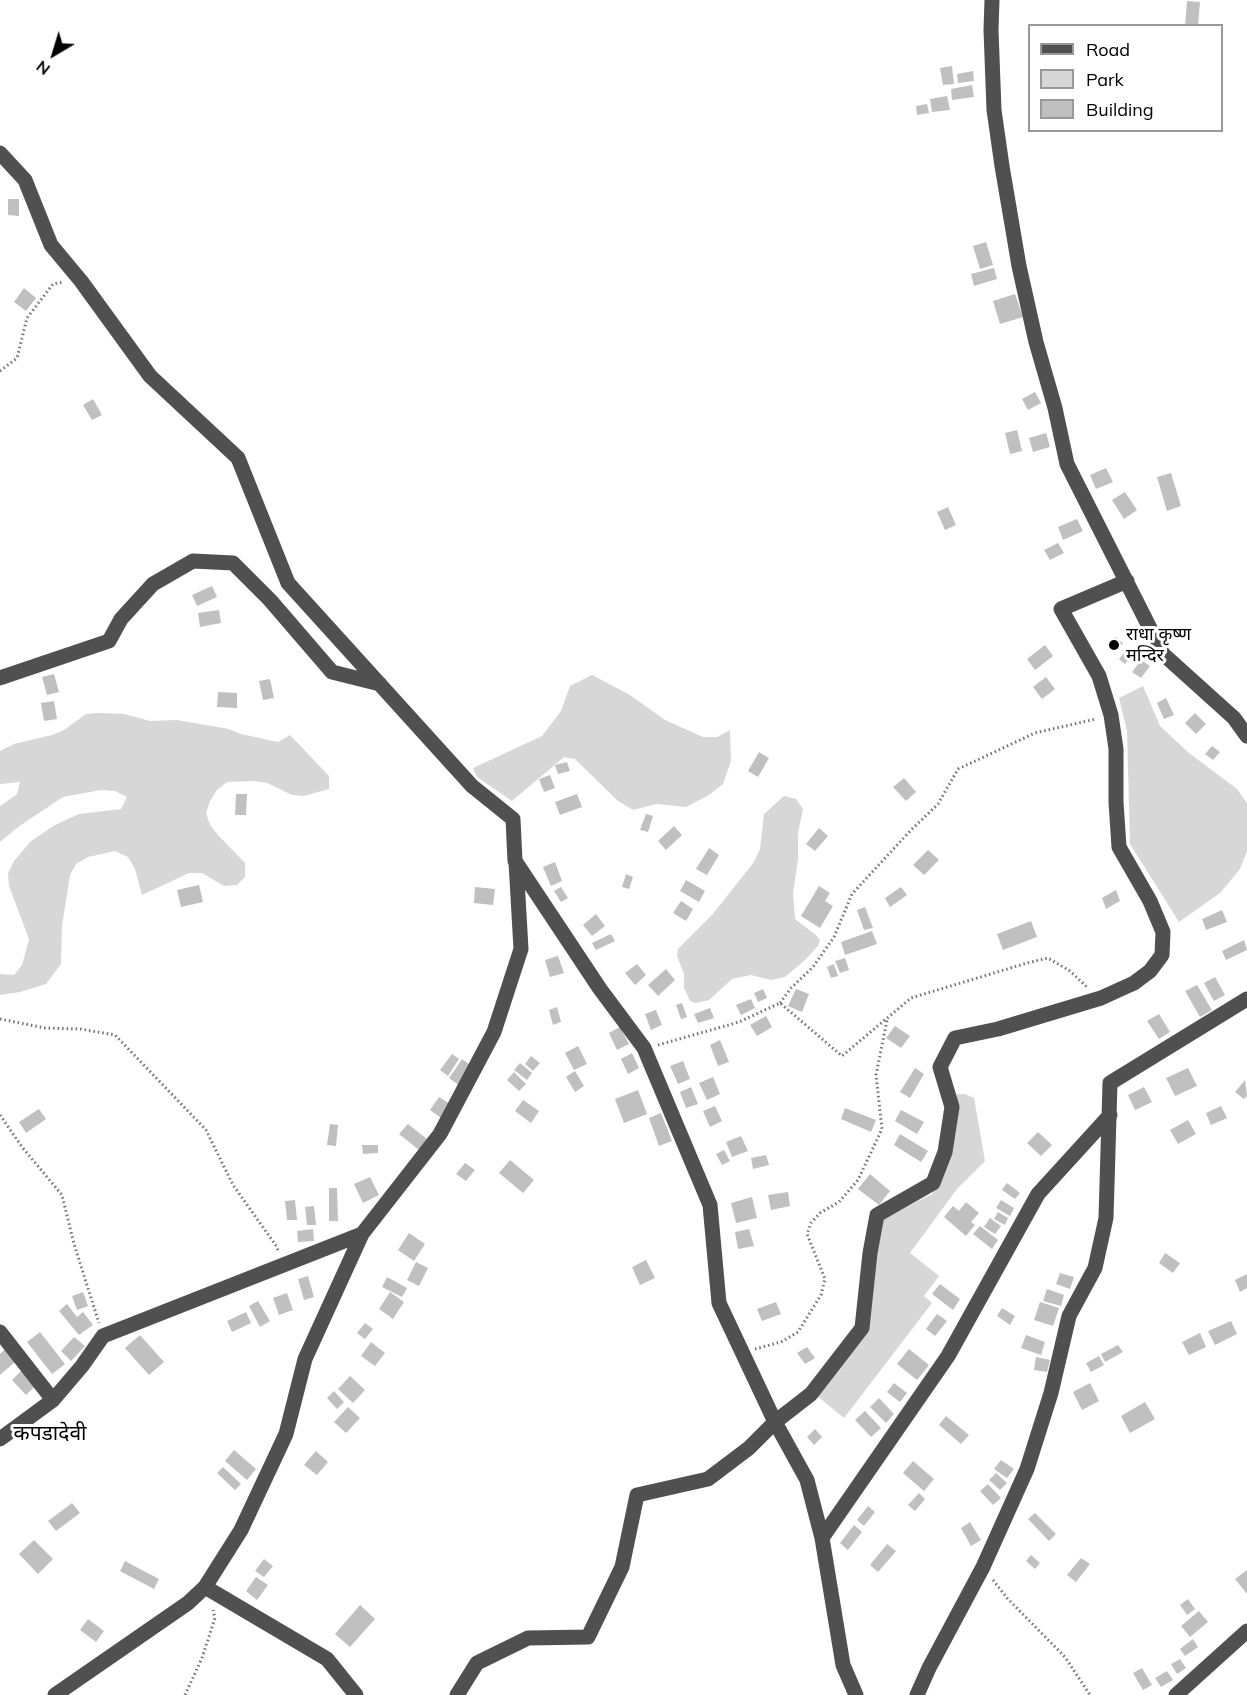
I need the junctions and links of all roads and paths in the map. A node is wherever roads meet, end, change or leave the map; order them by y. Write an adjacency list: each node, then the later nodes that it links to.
1 (992, 0): 5 (street)
2 (0, 153): 3 (street)
3 (81, 281): 4 (path); 7 (street)
4 (0, 371)
5 (1127, 581): 8 (street); 9 (street)
6 (0, 678): 7 (street)
7 (380, 684): 10 (street)
8 (1111, 715): 11 (street); 13 (path)
9 (1247, 736)
10 (515, 861): 16 (street); 19 (street)
11 (1101, 998): 14 (path); 25 (street)
12 (1247, 999): 18 (street)
13 (780, 1003): 14 (path); 16 (path)
14 (887, 1018): 23 (path)
15 (0, 1019): 20 (path)
16 (644, 1048): 23 (street)
17 (0, 1114): 22 (path)
18 (1110, 1115): 27 (street); 28 (street)
19 (362, 1234): 20 (street); 29 (street)
20 (279, 1268): 22 (street)
21 (0, 1332): 24 (street)
22 (103, 1336): 24 (street)
23 (742, 1352): 25 (street)
24 (53, 1400): 26 (street)
25 (775, 1422): 27 (street); 35 (street)
26 (0, 1439)
27 (822, 1538): 36 (street)
28 (983, 1567): 37 (street); 38 (path)
29 (205, 1587): 32 (street); 33 (path); 34 (street)
30 (1247, 1631): 31 (street)
31 (1192, 1689): 39 (street)
32 (55, 1695)
33 (185, 1695)
34 (356, 1695)
35 (457, 1695)
36 (856, 1695)
37 (917, 1695)
38 (1090, 1695)
39 (1176, 1695)

